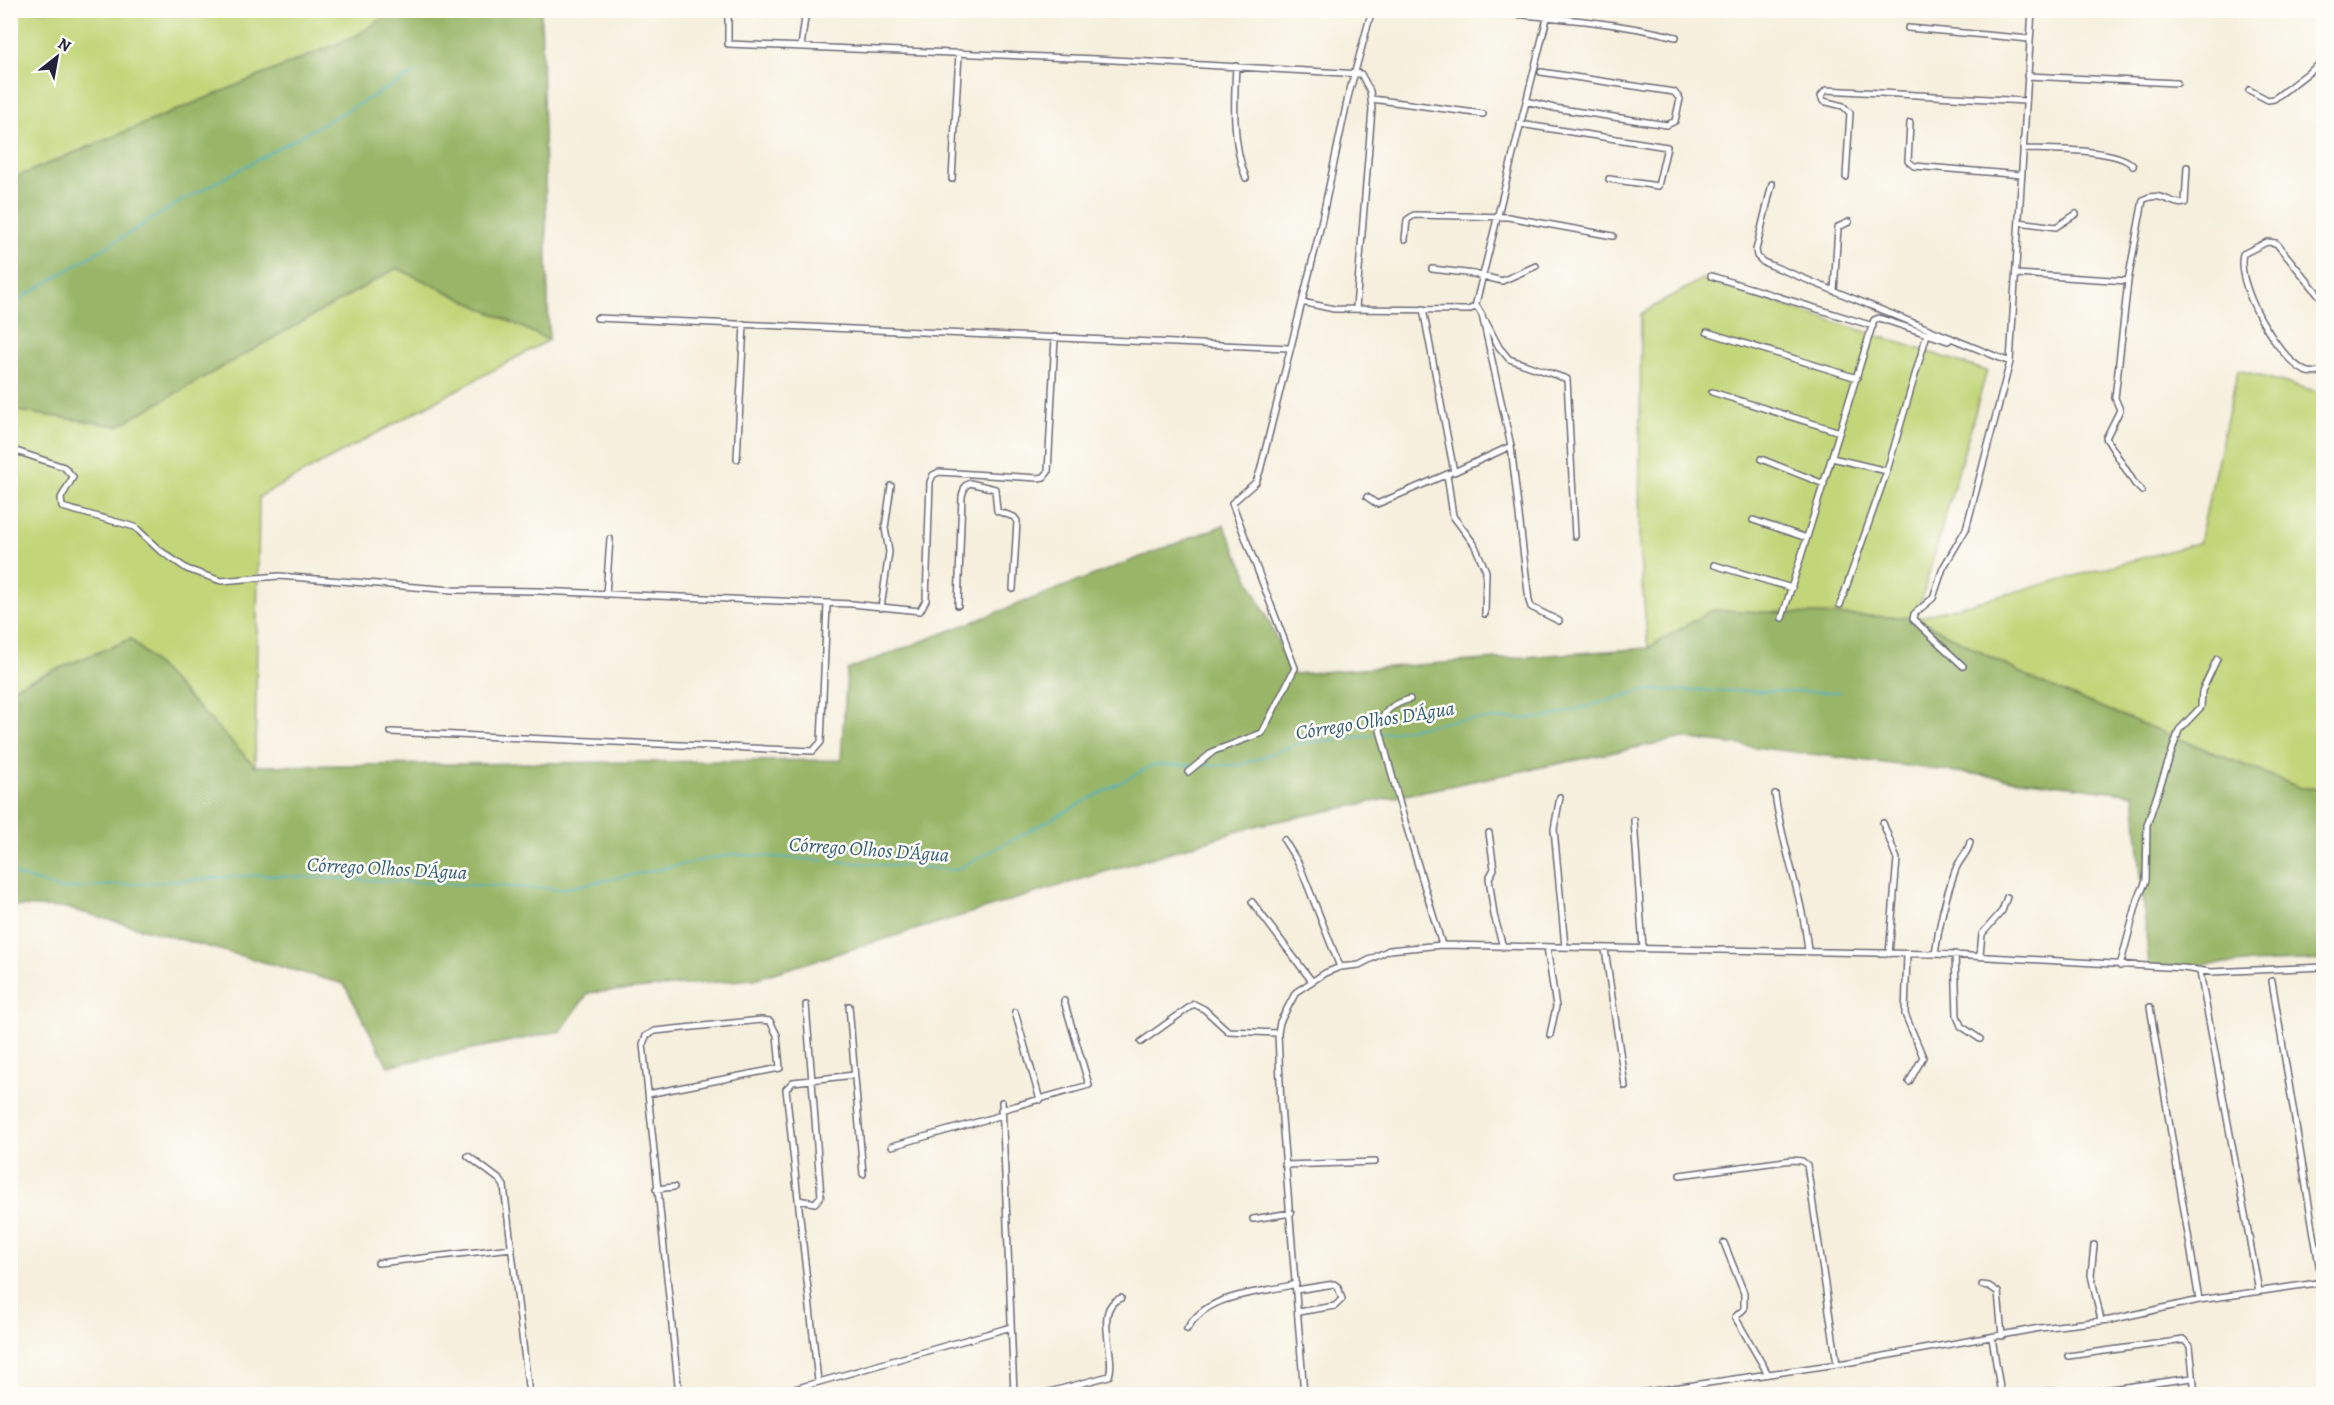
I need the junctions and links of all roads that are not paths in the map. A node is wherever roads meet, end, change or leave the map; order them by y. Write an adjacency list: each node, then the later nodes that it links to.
1 (728, 10): 12 (street)
2 (806, 10): 12 (street)
3 (1372, 10): 16 (street)
4 (1464, 10): 7 (street)
5 (1549, 10): 8 (street)
6 (2032, 10): 11 (street)
7 (1517, 13): 8 (street)
8 (1547, 18): 10 (street); 22 (street)
9 (1908, 28): 11 (street)
10 (1676, 37)
11 (2030, 39): 18 (street)
12 (801, 47): 13 (street)
13 (959, 53): 15 (street); 33 (street)
14 (2324, 61): 20 (street)
15 (1236, 66): 16 (street); 32 (street)
16 (1355, 72): 21 (street); 50 (street)
17 (1541, 72): 22 (street)
18 (2027, 76): 19 (street); 23 (street)
19 (2177, 83)
20 (2250, 90)
21 (1372, 99): 24 (street); 52 (street)
22 (1526, 101): 26 (street)
23 (2025, 101): 27 (street); 31 (street)
24 (1483, 114)
25 (1910, 123): 30 (street)
26 (1520, 124): 34 (street); 37 (street)
27 (2023, 149): 28 (street); 30 (street)
28 (2133, 166)
29 (2187, 167): 47 (street)
30 (2022, 176): 39 (street)
31 (1846, 177)
32 (1246, 178)
33 (952, 179)
34 (1609, 179)
35 (1772, 184): 48 (street)
36 (2076, 214): 39 (street)
37 (1497, 217): 40 (street); 41 (street); 45 (street)
38 (1849, 222): 48 (street)
39 (2019, 222): 44 (street)
40 (1613, 236)
41 (1406, 239)
42 (1536, 266): 45 (street)
43 (1432, 270): 45 (street)
44 (2016, 274): 47 (street); 63 (street)
45 (1483, 276): 51 (street)
46 (1711, 276): 57 (street)
47 (2128, 281): 80 (street)
48 (1834, 291): 61 (street)
49 (2324, 301): 64 (street)
50 (1302, 302): 52 (street); 62 (street)
51 (1476, 305): 53 (street); 54 (street)
52 (1356, 308): 53 (street)
53 (1423, 309): 74 (street)
54 (1482, 315): 68 (street); 83 (street)
55 (597, 318): 56 (street)
56 (744, 324): 60 (street); 71 (street)
57 (1873, 326): 59 (street); 65 (street)
58 (1707, 332): 65 (street)
59 (1927, 334): 61 (street); 73 (street)
60 (1055, 337): 62 (street); 76 (street)
61 (1951, 338): 63 (street)
62 (1290, 348): 101 (street)
63 (2010, 362): 98 (street)
64 (2324, 372)
65 (1857, 378): 67 (street)
66 (1712, 392): 67 (street)
67 (1840, 432): 70 (street)
68 (1511, 446): 74 (street); 96 (street)
69 (10, 448): 89 (street)
70 (1832, 458): 73 (street); 77 (street)
71 (737, 459)
72 (1761, 459): 77 (street)
73 (1887, 471): 92 (street)
74 (1454, 472): 75 (street)
75 (1447, 474): 81 (street); 94 (street)
76 (994, 475): 79 (street); 93 (street)
77 (1824, 484): 84 (street)
78 (891, 486): 93 (street)
79 (995, 489): 88 (street); 91 (street)
80 (2142, 491)
81 (1367, 497)
82 (1753, 520): 84 (street)
83 (1575, 536)
84 (1807, 538): 87 (street)
85 (610, 539): 89 (street)
86 (1714, 565): 87 (street)
87 (1792, 588): 95 (street)
88 (1013, 589)
89 (606, 595): 90 (street)
90 (827, 605): 93 (street); 100 (street)
91 (958, 605)
92 (1840, 605)
93 (881, 608)
94 (1485, 614)
95 (1782, 618)
96 (1559, 621)
97 (2217, 659): 123 (street)
98 (1963, 666)
99 (1410, 699): 111 (street)
100 (391, 732)
101 (1188, 772)
102 (1775, 794): 117 (street)
103 (1560, 797): 114 (street)
104 (1634, 820): 116 (street)
105 (1883, 823): 118 (street)
106 (1489, 833): 112 (street)
107 (1284, 840): 125 (street)
108 (1970, 842): 120 (street)
109 (2007, 897): 122 (street)
110 (1252, 902): 127 (street)
111 (1442, 945): 112 (street); 125 (street)
112 (1503, 947): 113 (street)
113 (1547, 947): 114 (street); 135 (street)
114 (1565, 947): 115 (street)
115 (1605, 949): 116 (street); 141 (street)
116 (1643, 949): 117 (street)
117 (1808, 951): 118 (street)
118 (1890, 954): 119 (street)
119 (1907, 954): 120 (street); 140 (street)
120 (1935, 954): 121 (street)
121 (1955, 954): 122 (street); 136 (street)
122 (1980, 955): 123 (street)
123 (2120, 966): 126 (street)
124 (2324, 967): 126 (street)
125 (1340, 968): 127 (street)
126 (2200, 972): 164 (street)
127 (1311, 980): 134 (street)
128 (2272, 981): 161 (street)
129 (1064, 1001): 143 (street)
130 (806, 1005): 139 (street)
131 (849, 1006): 138 (street)
132 (2150, 1007): 166 (street)
133 (1015, 1012): 143 (street)
134 (1278, 1033): 137 (street); 149 (street)
135 (1550, 1035)
136 (1980, 1039)
137 (1141, 1042)
138 (854, 1075): 139 (street); 150 (street)
139 (812, 1080): 154 (street); 154 (street)
140 (1909, 1082)
141 (1625, 1086)
142 (648, 1094): 142 (street); 153 (street)
143 (1040, 1100): 145 (street)
144 (1002, 1102): 145 (street)
145 (1001, 1112): 146 (street); 169 (street)
146 (892, 1146)
147 (468, 1156): 159 (street)
148 (1375, 1162): 149 (street)
149 (1286, 1165): 155 (street)
150 (863, 1174)
151 (1680, 1175): 174 (street)
152 (674, 1187): 153 (street)
153 (656, 1189): 181 (street)
154 (798, 1200): 177 (street)
155 (1291, 1213): 156 (street); 163 (street)
156 (1253, 1219)
157 (1724, 1243): 175 (street)
158 (2094, 1245): 168 (street)
159 (513, 1248): 160 (street); 180 (street)
160 (378, 1263)
161 (2323, 1283): 164 (street)
162 (1982, 1286): 171 (street)
163 (1296, 1287): 167 (street); 167 (street); 170 (street)
164 (2259, 1291): 166 (street)
165 (1121, 1298): 184 (street)
166 (2199, 1300): 168 (street)
167 (1298, 1312): 185 (street)
168 (2101, 1320): 171 (street)
169 (1011, 1327): 177 (street); 183 (street)
170 (1187, 1329)
171 (2002, 1336): 172 (street)
172 (1992, 1338): 174 (street); 187 (street)
173 (2067, 1356): 176 (street)
174 (1837, 1364): 175 (street)
175 (1768, 1374): 186 (street)
176 (2192, 1378): 179 (street); 189 (street)
177 (818, 1381): 182 (street)
178 (2050, 1391): 188 (street)
179 (2074, 1394)
180 (529, 1395)
181 (679, 1395)
182 (777, 1395)
183 (1014, 1395)
184 (1042, 1395)
185 (1304, 1395)
186 (1632, 1395)
187 (2001, 1395)
188 (2029, 1395)
189 (2195, 1395)

